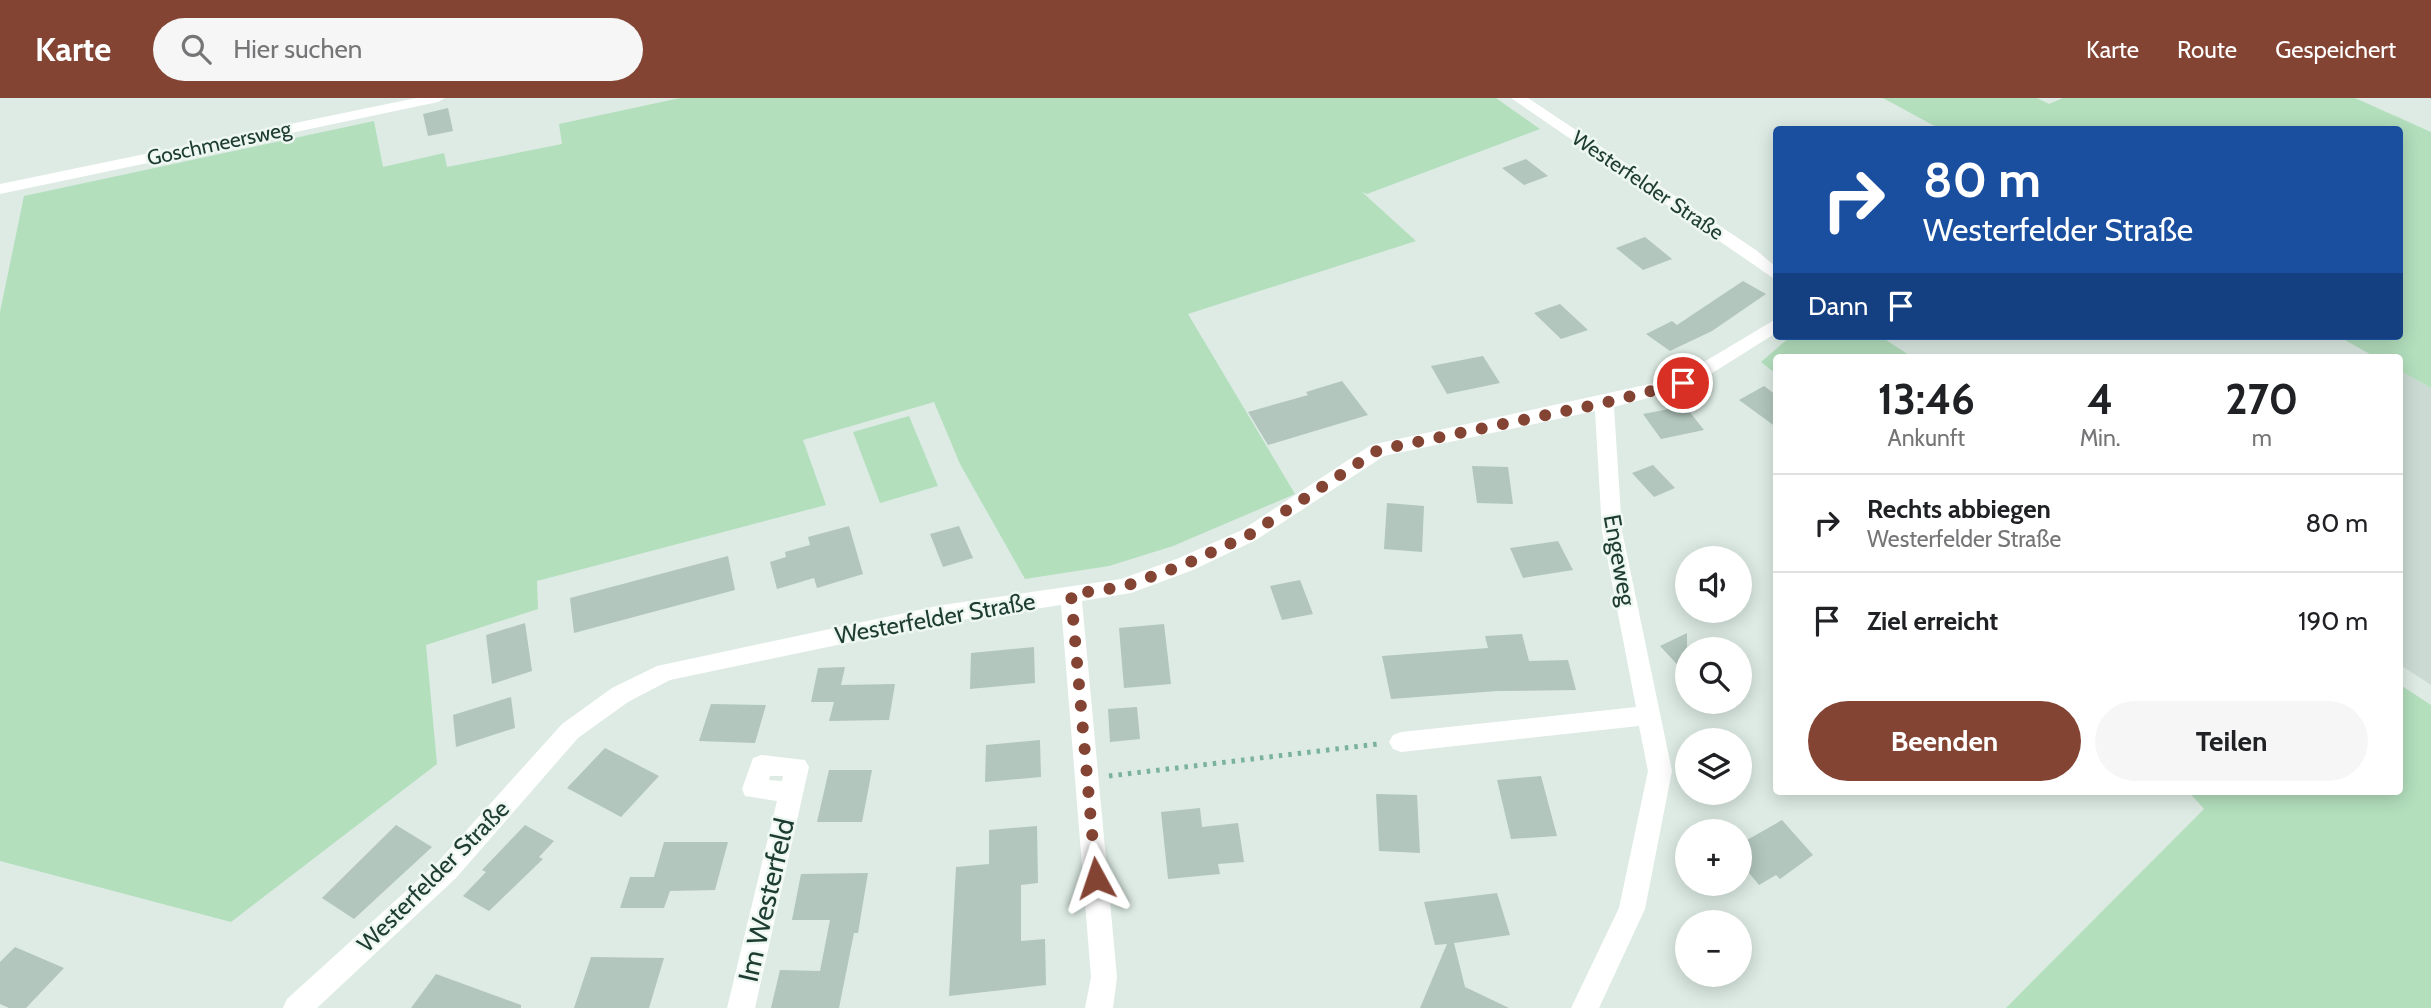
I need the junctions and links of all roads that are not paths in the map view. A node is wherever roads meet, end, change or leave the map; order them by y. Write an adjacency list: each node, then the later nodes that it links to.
1 (438, 98): 3 (street, Goschmeersweg)
2 (1518, 98): 4 (street, Westerfelder Straße)
3 (0, 189)
4 (1773, 273)
5 (1773, 327): 6 (street, Westerfelder Straße)
6 (1604, 403): 7 (street, Westerfelder Straße); 8 (street, Engeweg)
7 (1071, 594): 11 (street, Westerfelder Straße); 13 (street)
8 (1650, 715): 9 (street); 14 (street, Engeweg)
9 (1401, 742)
10 (791, 792): 12 (street, Im Westerfeld)
11 (304, 1007)
12 (741, 1008)
13 (1099, 1008)
14 (1585, 1008)

